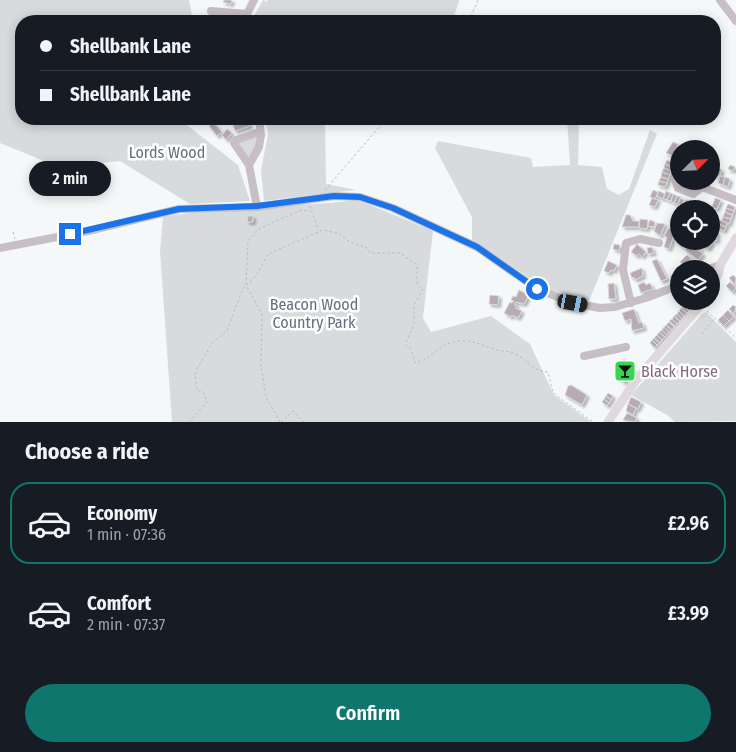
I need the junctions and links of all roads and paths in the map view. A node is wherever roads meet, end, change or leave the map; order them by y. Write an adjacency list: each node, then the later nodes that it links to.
1 (254, 0): 6 (street)
2 (478, 0): 7 (path)
3 (720, 0): 8 (street)
4 (211, 11): 5 (street)
5 (232, 15)
6 (248, 15)
7 (471, 15)
8 (736, 21)
9 (260, 125): 11 (street)
10 (381, 125): 13 (path)
11 (261, 134): 12 (street); 12 (street)
12 (249, 165): 18 (street)
13 (327, 188)
14 (683, 190): 15 (street)
15 (697, 190)
16 (715, 190): 17 (street)
17 (736, 200)
18 (257, 206): 22 (street); 26 (street)
19 (318, 231): 24 (path); 24 (path); 36 (path)
20 (736, 238): 23 (main road)
21 (659, 243): 26 (street)
22 (0, 248)
23 (720, 265)
24 (246, 285): 37 (path); 38 (path)
25 (670, 288): 26 (street)
26 (631, 303)
27 (696, 310): 42 (main road)
28 (707, 310): 29 (path)
29 (714, 319): 31 (path); 33 (path)
30 (699, 330): 31 (path)
31 (704, 331): 32 (path)
32 (702, 334)
33 (736, 338)
34 (626, 347): 35 (street)
35 (584, 356)
36 (589, 419): 40 (path); 41 (path)
37 (189, 422)
38 (281, 422): 39 (path)
39 (304, 422)
40 (588, 422)
41 (593, 422)
42 (608, 422)

